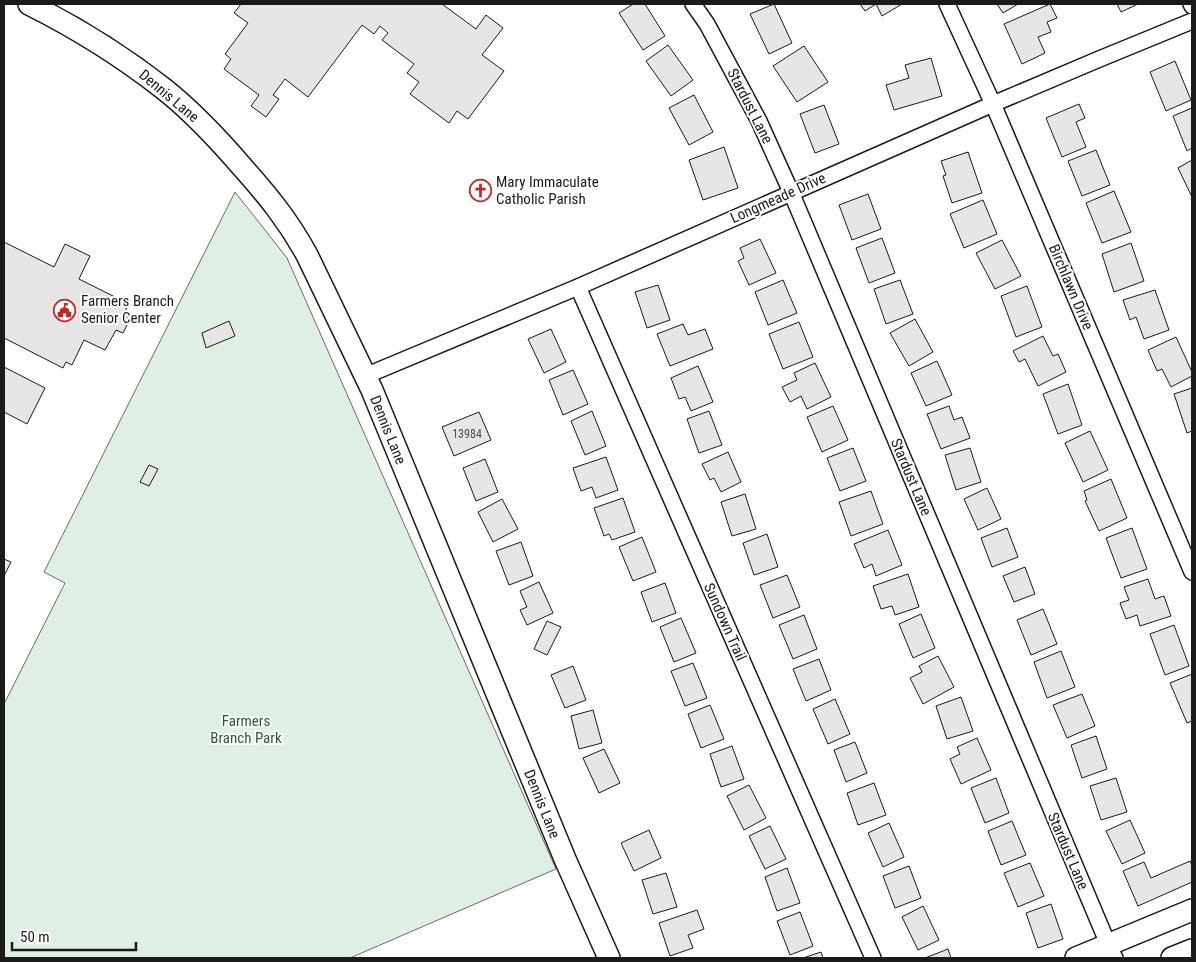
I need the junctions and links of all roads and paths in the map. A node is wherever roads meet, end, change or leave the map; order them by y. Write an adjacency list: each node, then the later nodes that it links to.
1 (29, 4): 8 (street, Dennis Lane)
2 (693, 4): 6 (street, Stardust Lane)
3 (947, 4): 5 (street, Birchlawn Drive)
4 (1192, 21): 5 (street, Longmeade Drive)
5 (993, 104): 6 (street, Longmeade Drive); 9 (street, Birchlawn Drive)
6 (791, 192): 7 (street, Longmeade Drive); 12 (street, Stardust Lane)
7 (578, 286): 8 (street, Longmeade Drive); 14 (street, Sundown Trail)
8 (365, 376): 13 (street, Dennis Lane)
9 (1192, 572)
10 (1192, 910): 12 (street)
11 (1192, 950): 16 (street)
12 (1111, 951): 15 (street)
13 (609, 958)
14 (873, 958)
15 (1076, 958)
16 (1172, 958)

